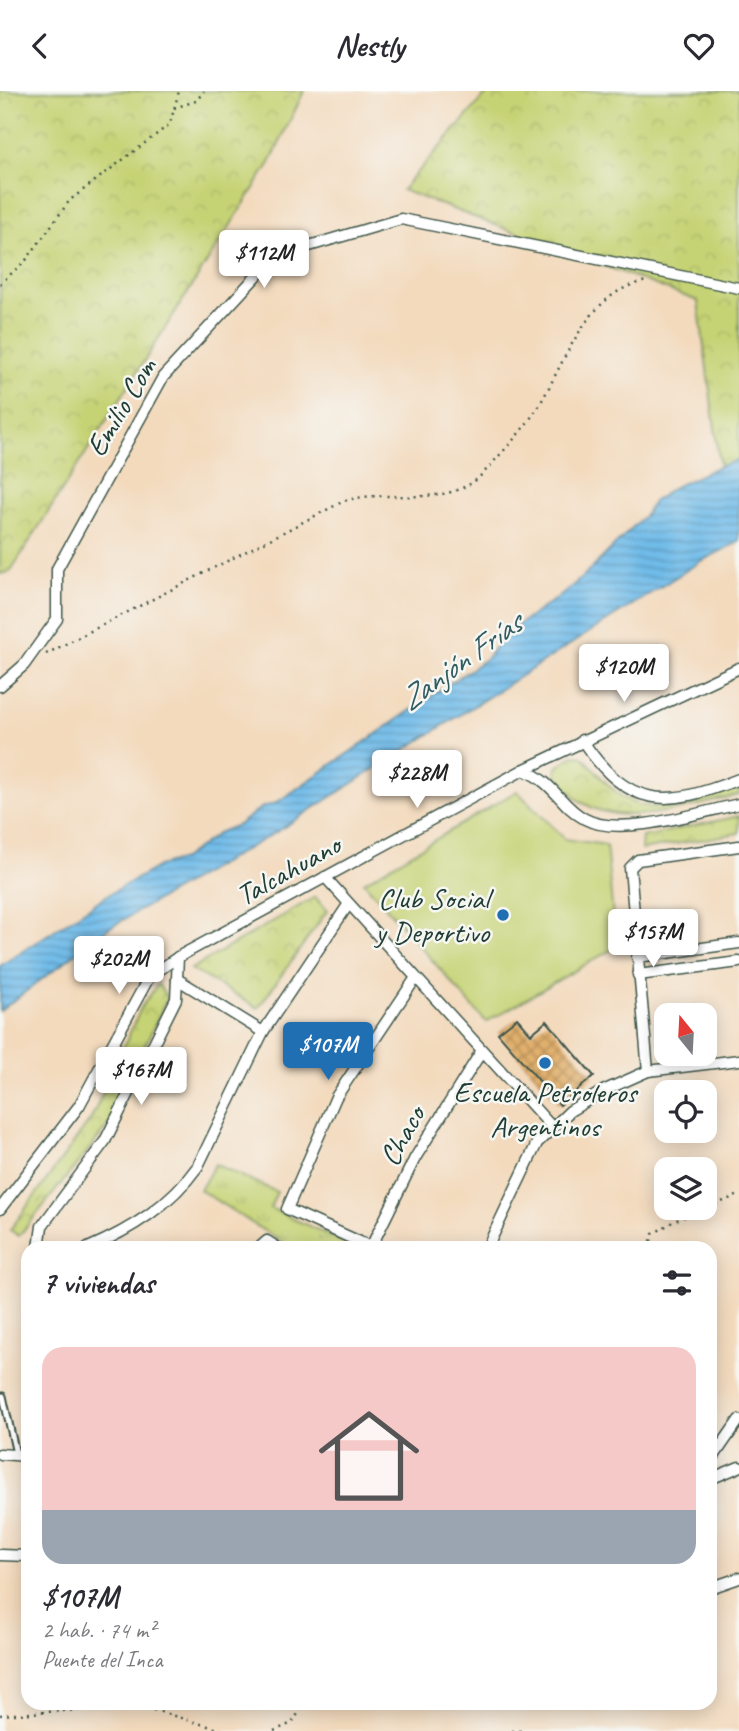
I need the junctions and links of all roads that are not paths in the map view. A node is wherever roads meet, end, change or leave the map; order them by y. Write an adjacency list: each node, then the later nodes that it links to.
1 (739, 288): 3 (street, Emilio Com)
2 (739, 668): 4 (street, Talcahuano)
3 (0, 686)
4 (582, 740): 5 (street, Talcahuano); 6 (street)
5 (523, 770): 7 (street); 9 (street, Talcahuano)
6 (739, 779)
7 (739, 804)
8 (739, 846): 13 (street)
9 (325, 877): 10 (street); 12 (street, Talcahuano)
10 (348, 905): 17 (street); 18 (street)
11 (739, 943): 13 (street)
12 (178, 957): 16 (street); 23 (street, Talcahuano)
13 (637, 957): 15 (street)
14 (739, 962): 15 (street)
15 (638, 975): 21 (street)
16 (177, 979): 18 (street); 24 (street)
17 (415, 979): 19 (street); 26 (street)
18 (263, 1032): 25 (street)
19 (481, 1052): 22 (street); 27 (street, Chaco)
20 (739, 1060): 21 (street)
21 (648, 1071): 22 (street)
22 (551, 1126): 28 (street)
23 (0, 1209)
24 (39, 1241)
25 (102, 1241)
26 (358, 1241)
27 (374, 1241)
28 (489, 1241)
29 (3, 1396): 33 (lane)
30 (739, 1420): 31 (street)
31 (717, 1452)
32 (0, 1454): 33 (street)
33 (16, 1456): 34 (street)
34 (21, 1456)
35 (739, 1467): 36 (street)
36 (717, 1476)
37 (0, 1555): 38 (street)
38 (21, 1556)
39 (739, 1578): 40 (street)
40 (717, 1586)

